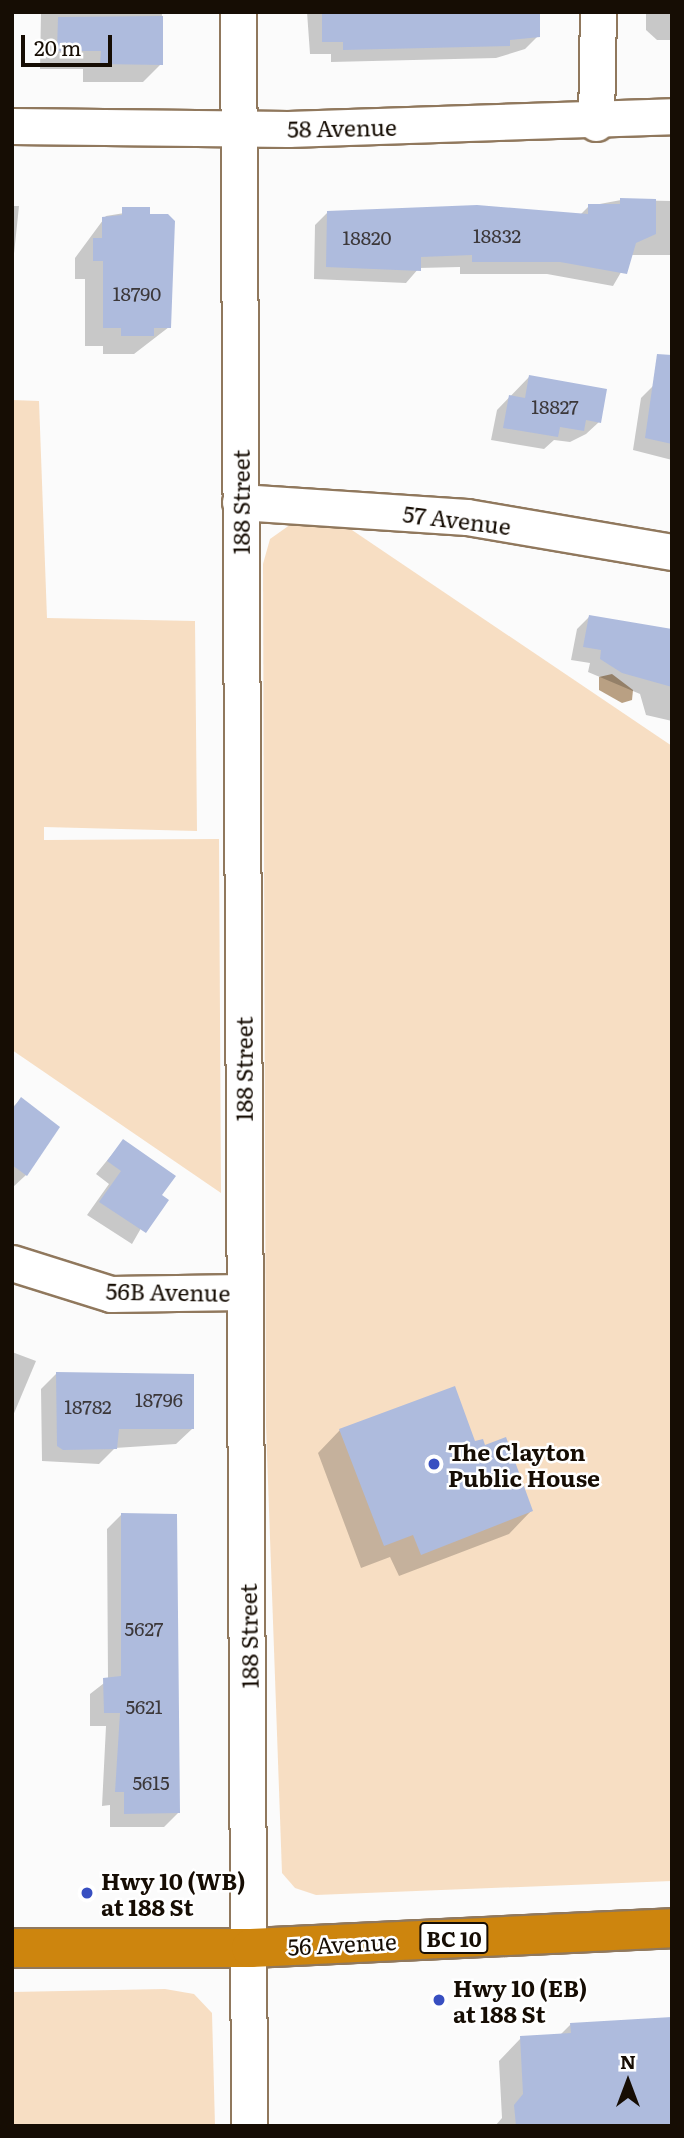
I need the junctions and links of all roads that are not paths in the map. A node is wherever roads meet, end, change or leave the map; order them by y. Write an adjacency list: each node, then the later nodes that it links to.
1 (238, 12): 6 (street, 188 Street)
2 (598, 12): 4 (street)
3 (672, 116): 4 (street, 58 Avenue)
4 (596, 123): 6 (street, 58 Avenue)
5 (12, 126): 6 (street, 58 Avenue)
6 (239, 127): 7 (street, 188 Street)
7 (240, 502): 8 (street, 57 Avenue); 10 (street, 188 Street)
8 (672, 552)
9 (12, 1263): 10 (street, 56B Avenue)
10 (243, 1292): 13 (street, 188 Street)
11 (672, 1928): 13 (highway, 56 Avenue / BC 10)
12 (12, 1948): 13 (highway, 56 Avenue / BC 10)
13 (251, 1948): 14 (street, 188 Street)
14 (249, 2126)

